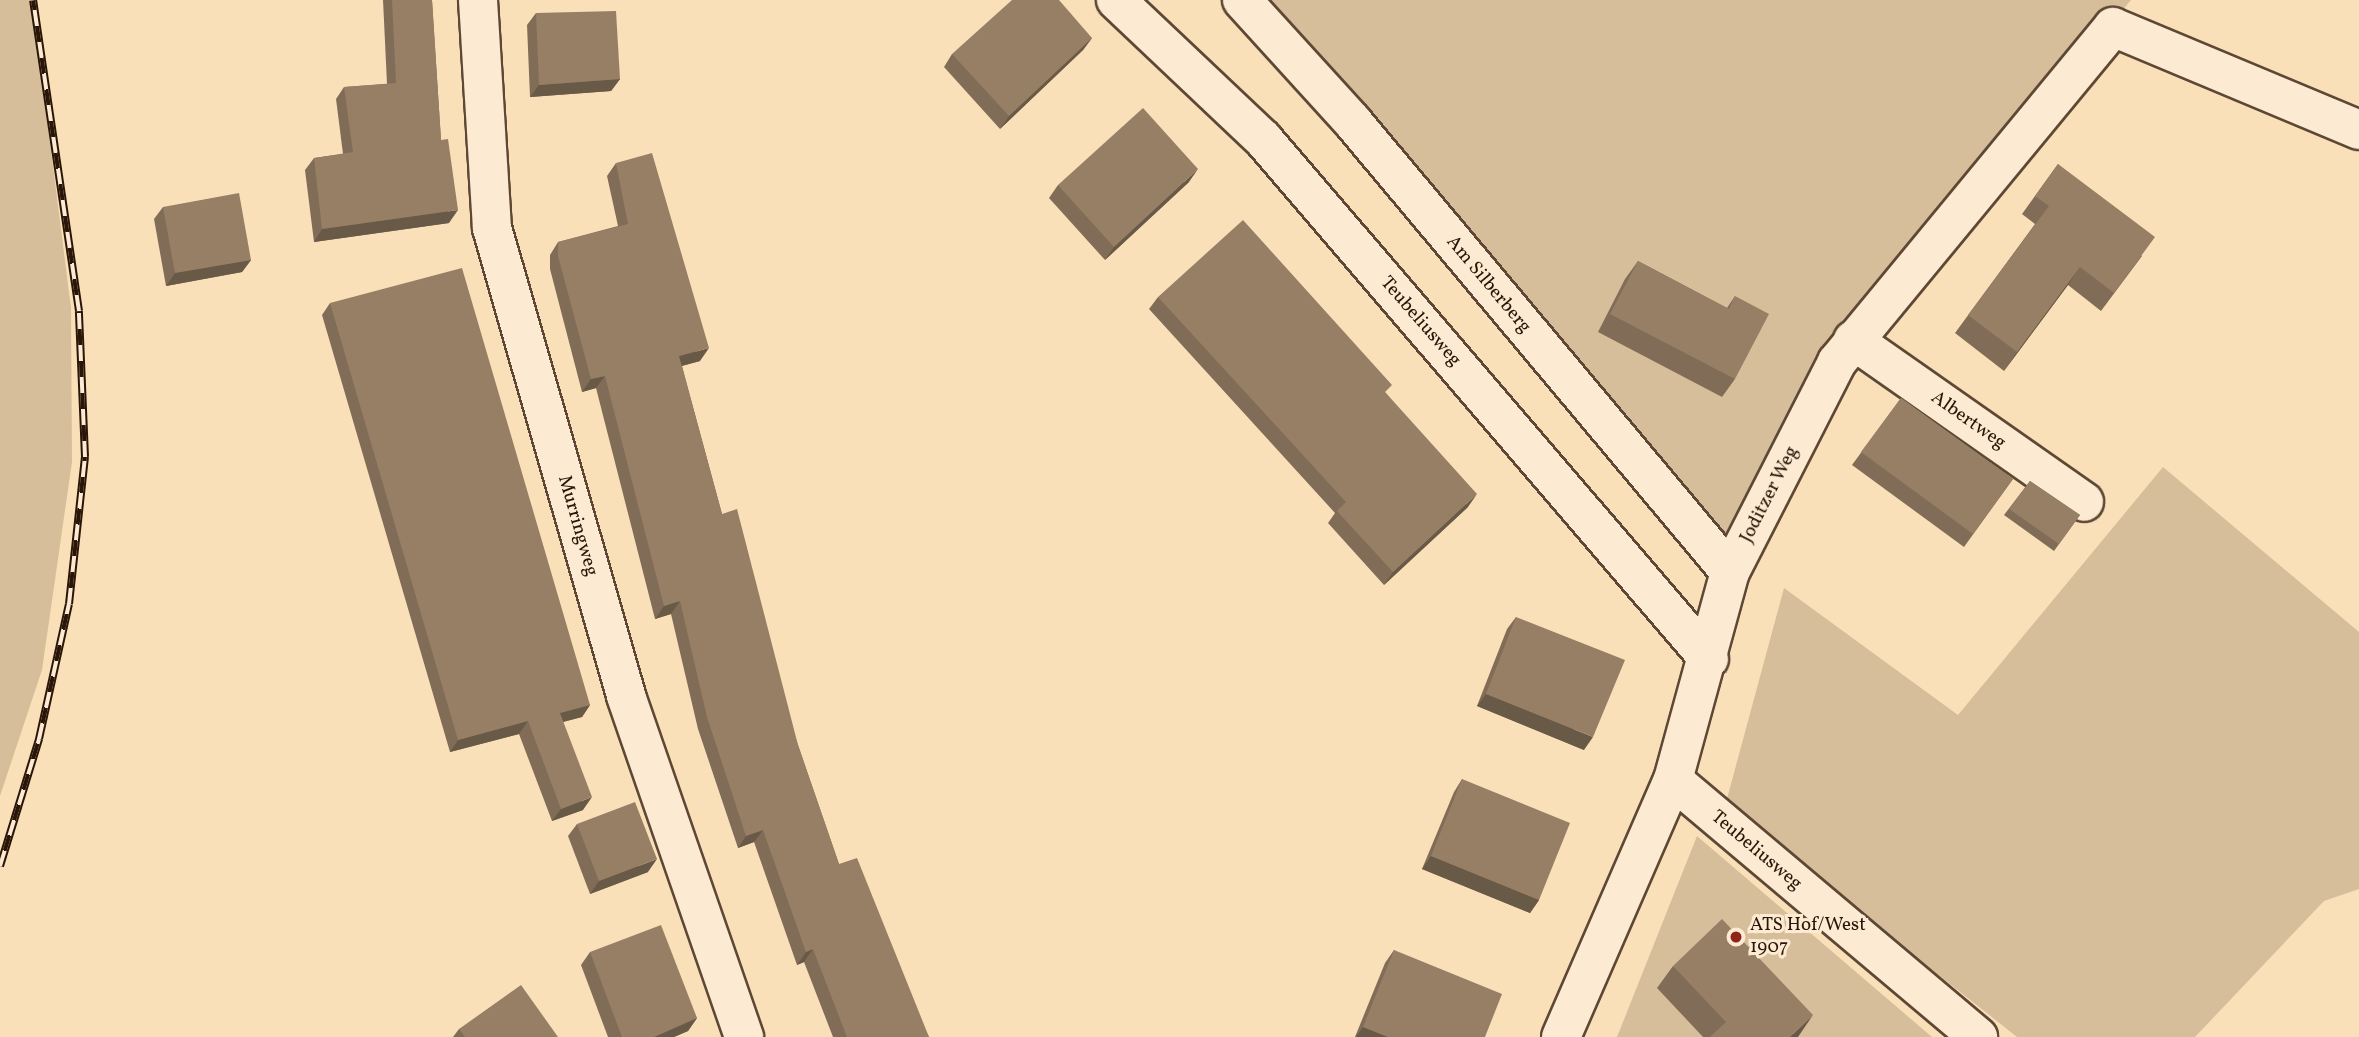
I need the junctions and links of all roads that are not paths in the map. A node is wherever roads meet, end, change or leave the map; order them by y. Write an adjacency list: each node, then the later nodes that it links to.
1 (478, 0): 10 (street, Murringweg)
2 (1116, 0): 8 (street, Teubeliusweg)
3 (1242, 0): 7 (street, Am Silberberg)
4 (2359, 130): 5 (street, Joditzer Weg)
5 (1853, 340): 6 (street, Albertweg); 7 (street, Joditzer Weg)
6 (2084, 502)
7 (1730, 572): 8 (street, Joditzer Weg)
8 (1709, 659): 9 (street, Joditzer Weg)
9 (1673, 780): 11 (street, Joditzer Weg); 12 (street, Teubeliusweg)
10 (744, 1037)
11 (1561, 1037)
12 (1978, 1037)

